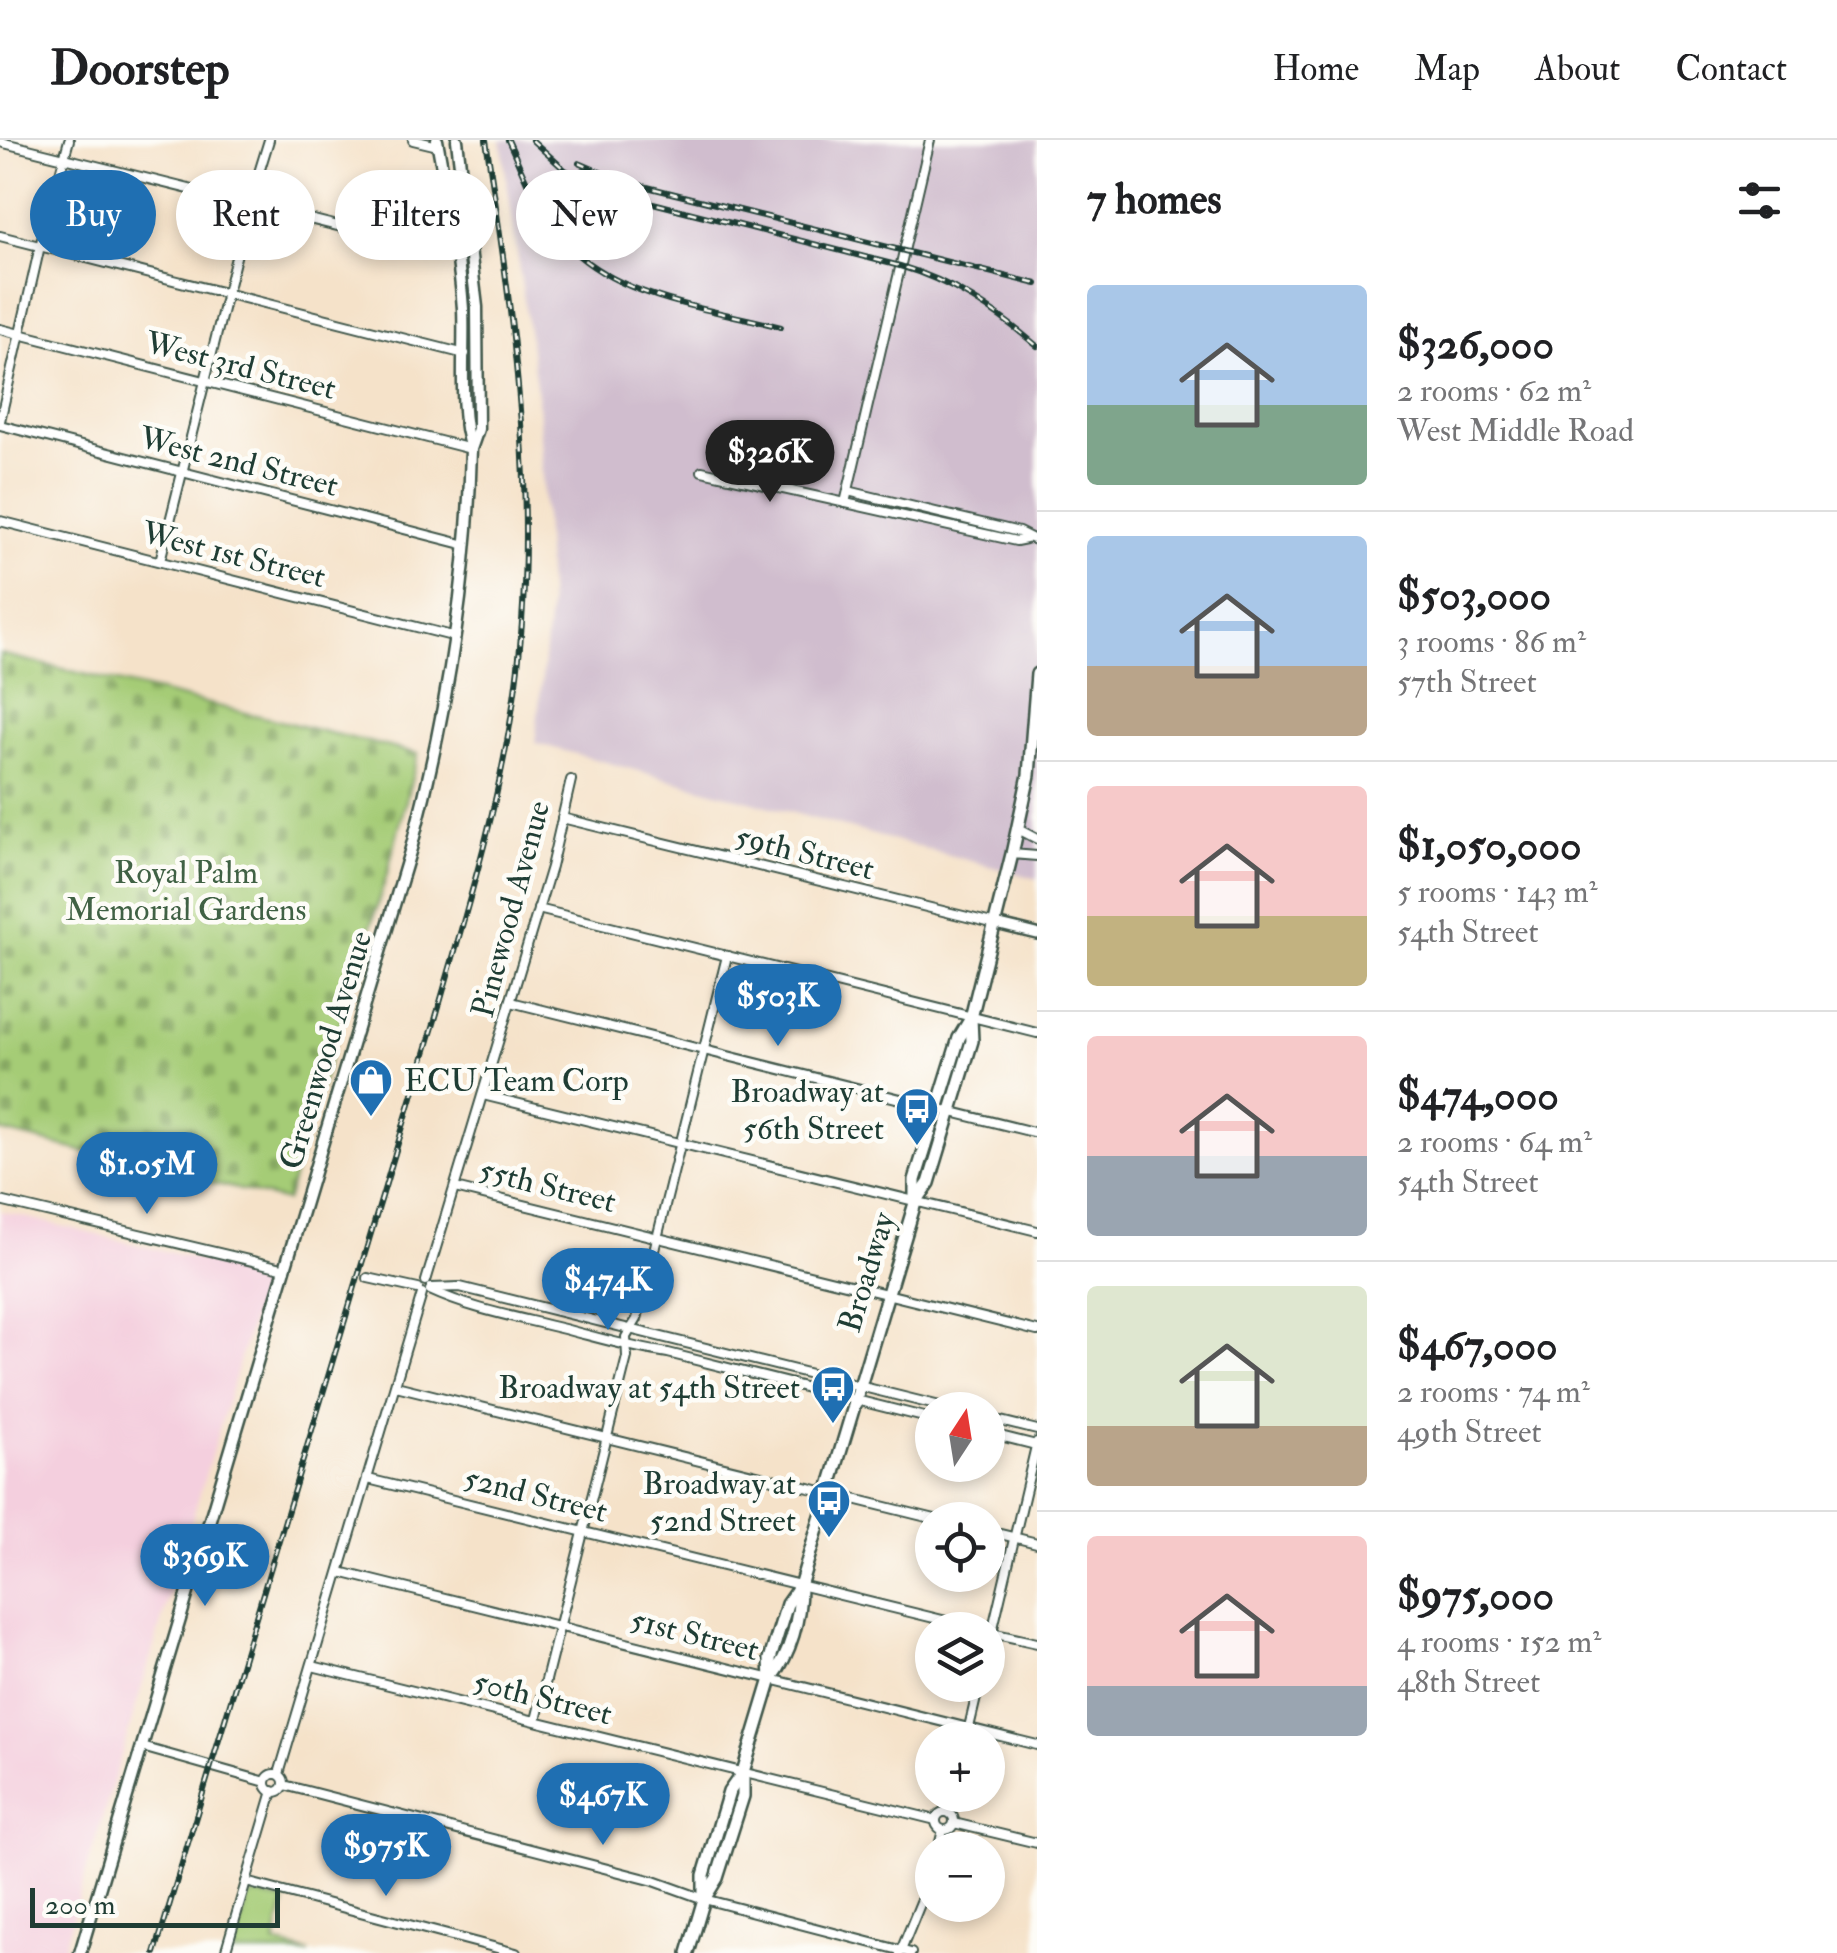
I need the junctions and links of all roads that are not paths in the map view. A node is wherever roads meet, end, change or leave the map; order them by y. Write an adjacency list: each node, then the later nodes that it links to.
1 (70, 140): 8 (street)
2 (269, 140): 10 (street)
3 (412, 140): 7 (street)
4 (457, 140): 25 (main road)
5 (930, 140): 28 (street)
6 (0, 142): 8 (street)
7 (437, 143): 11 (main road)
8 (64, 158): 9 (street); 12 (street)
9 (61, 170)
10 (260, 170)
11 (442, 170)
12 (176, 186)
13 (0, 236): 14 (street)
14 (30, 244)
15 (37, 260): 21 (street)
16 (95, 260): 19 (street)
17 (235, 260): 19 (street)
18 (458, 260): 22 (main road)
19 (227, 294): 22 (street); 23 (street)
20 (0, 330): 21 (street, West 3rd Street)
21 (20, 334): 23 (street, West 3rd Street); 24 (street)
22 (465, 354): 25 (main road)
23 (204, 382): 25 (street, West 3rd Street); 27 (street)
24 (0, 423): 27 (street, West 2nd Street)
25 (471, 448): 33 (main road, Greenwood Avenue)
26 (702, 470): 29 (street)
27 (182, 472): 33 (street, West 2nd Street); 34 (street)
28 (848, 491): 29 (street); 31 (street)
29 (846, 504): 31 (street)
30 (0, 520): 34 (street, West 1st Street)
31 (1026, 538): 32 (street)
32 (1037, 541)
33 (466, 544): 35 (main road, Greenwood Avenue)
34 (160, 561): 35 (street, West 1st Street)
35 (456, 637): 62 (main road, Greenwood Avenue)
36 (1037, 674): 38 (main road, Broadway)
37 (1037, 757): 38 (main road, Broadway)
38 (1029, 775): 41 (main road, Broadway)
39 (571, 780): 40 (street, Pinewood Avenue)
40 (562, 818): 45 (street, Pinewood Avenue); 46 (street, 59th Street)
41 (1018, 829): 42 (street); 43 (main road, Broadway)
42 (1037, 839)
43 (1012, 854): 44 (street); 46 (main road, Broadway)
44 (1037, 856)
45 (538, 909): 48 (street); 49 (street, Pinewood Avenue)
46 (996, 924): 47 (street, 59th Street); 50 (main road, Broadway)
47 (1037, 934)
48 (727, 956): 50 (street); 52 (street)
49 (510, 1002): 52 (street); 53 (street, Pinewood Avenue)
50 (972, 1018): 51 (street); 54 (main road, Broadway)
51 (1037, 1033)
52 (704, 1050): 54 (street); 56 (street)
53 (483, 1095): 56 (street); 57 (street, Pinewood Avenue)
54 (944, 1111): 55 (street); 59 (main road, Broadway)
55 (1037, 1132)
56 (680, 1143): 59 (street); 61 (street)
57 (455, 1188): 61 (street, 55th Street); 64 (street, Pinewood Avenue)
58 (0, 1201): 62 (street)
59 (915, 1203): 60 (street); 65 (main road, Broadway)
60 (1037, 1231)
61 (657, 1238): 65 (street, 55th Street); 66 (street)
62 (286, 1269): 98 (main road, Greenwood Avenue)
63 (368, 1278): 64 (street)
64 (426, 1288): 66 (street); 68 (street); 69 (street, Pinewood Avenue)
65 (887, 1296): 67 (street, 55th Street); 70 (main road, Broadway)
66 (635, 1326): 68 (street); 70 (street)
67 (1037, 1331)
68 (630, 1349): 70 (street); 76 (street)
69 (396, 1386): 76 (street); 78 (street, Pinewood Avenue)
70 (858, 1394): 71 (street); 72 (street); 79 (main road, Broadway)
71 (915, 1403)
72 (915, 1413)
73 (1005, 1422): 74 (street)
74 (1037, 1430)
75 (1005, 1437): 77 (street)
76 (606, 1438): 79 (street); 81 (street)
77 (1037, 1444): 83 (street)
78 (368, 1479): 81 (street, 52nd Street); 85 (street, Pinewood Avenue)
79 (827, 1494): 80 (street); 86 (main road, Broadway)
80 (915, 1514)
81 (583, 1532): 86 (street, 52nd Street); 89 (street)
82 (1005, 1535): 83 (street)
83 (1016, 1538): 84 (street); 87 (street)
84 (1037, 1543)
85 (340, 1572): 89 (street, 51st Street); 92 (street, Pinewood Avenue)
86 (800, 1586): 88 (street, 52nd Street); 93 (main road, Broadway)
87 (996, 1612)
88 (915, 1614)
89 (559, 1627): 93 (street, 51st Street); 94 (street)
90 (1005, 1636): 91 (street, 52nd Street)
91 (1037, 1643)
92 (312, 1666): 94 (street, 50th Street); 100 (street, Pinewood Avenue)
93 (771, 1679): 95 (street, 51st Street); 99 (main road, Broadway)
94 (536, 1720): 99 (street, 50th Street)
95 (940, 1722)
96 (1005, 1738): 97 (street, 51st Street)
97 (1037, 1745)
98 (142, 1747): 101 (street); 113 (main road, Greenwood Avenue)
99 (743, 1772): 105 (street, 50th Street); 110 (main road, Broadway)
100 (279, 1774): 101 (street); 102 (street)
101 (266, 1782): 103 (street)
102 (284, 1785): 103 (street); 110 (street)
103 (273, 1791): 109 (street)
104 (948, 1812): 105 (street); 106 (street)
105 (936, 1820): 107 (street)
106 (954, 1823): 107 (street); 108 (street)
107 (943, 1830)
108 (1037, 1843)
109 (246, 1882): 114 (street); 115 (street)
110 (704, 1899): 112 (street); 116 (main road, Broadway)
111 (915, 1917): 112 (street)
112 (901, 1952): 117 (street)
113 (80, 1953)
114 (226, 1953)
115 (516, 1953)
116 (688, 1953)
117 (911, 1953)

